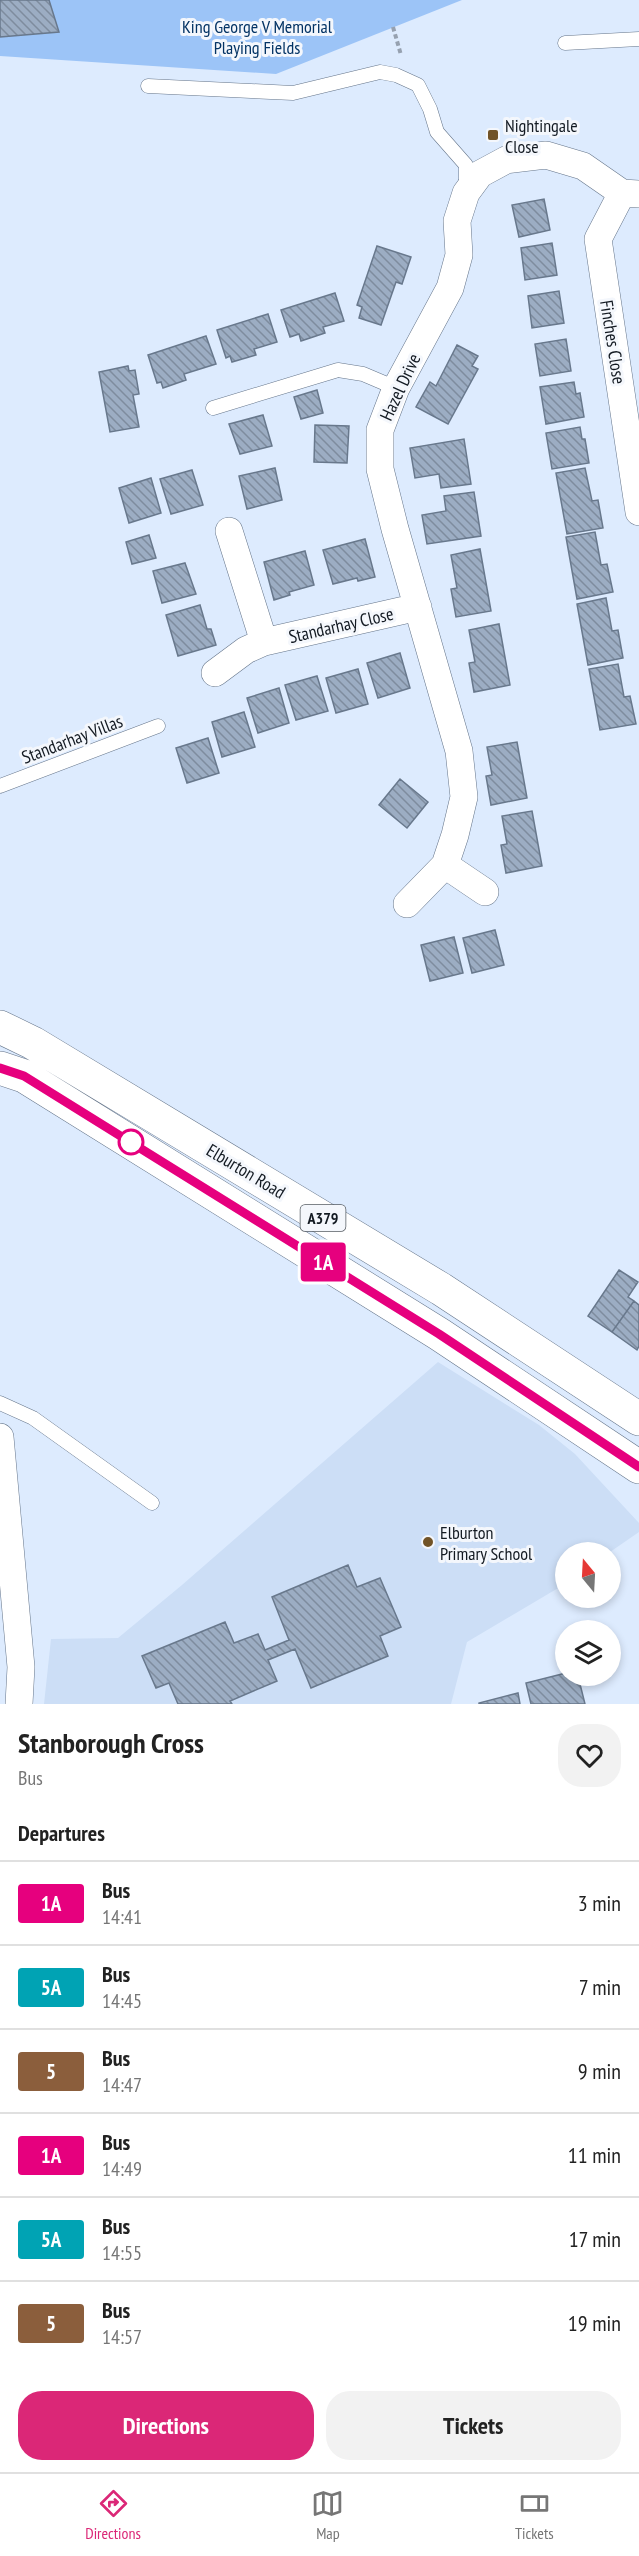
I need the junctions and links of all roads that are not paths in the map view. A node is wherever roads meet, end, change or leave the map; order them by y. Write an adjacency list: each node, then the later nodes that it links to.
1 (639, 39): 2 (lane)
2 (565, 43)
3 (148, 86): 4 (lane)
4 (466, 193): 5 (street, Hazel Drive); 6 (street, Hazel Drive)
5 (631, 194): 8 (street, Finches Close)
6 (396, 387): 7 (lane); 10 (street, Hazel Drive)
7 (213, 408)
8 (639, 512)
9 (229, 531): 11 (street, Standarhay Close)
10 (418, 608): 11 (street, Standarhay Close); 15 (street, Hazel Drive)
11 (264, 642): 12 (street, Standarhay Close)
12 (215, 673)
13 (158, 726): 14 (lane, Standarhay Villas)
14 (0, 786)
15 (445, 865): 16 (street); 17 (street, Hazel Drive)
16 (485, 892)
17 (407, 904)
18 (0, 1027): 21 (main road, Elburton Road / A379)
19 (0, 1068): 23 (main road, Elburton Road / A379)
20 (0, 1403): 24 (lane)
21 (639, 1419)
22 (0, 1437): 25 (street)
23 (639, 1467)
24 (152, 1503)
25 (19, 1704)

